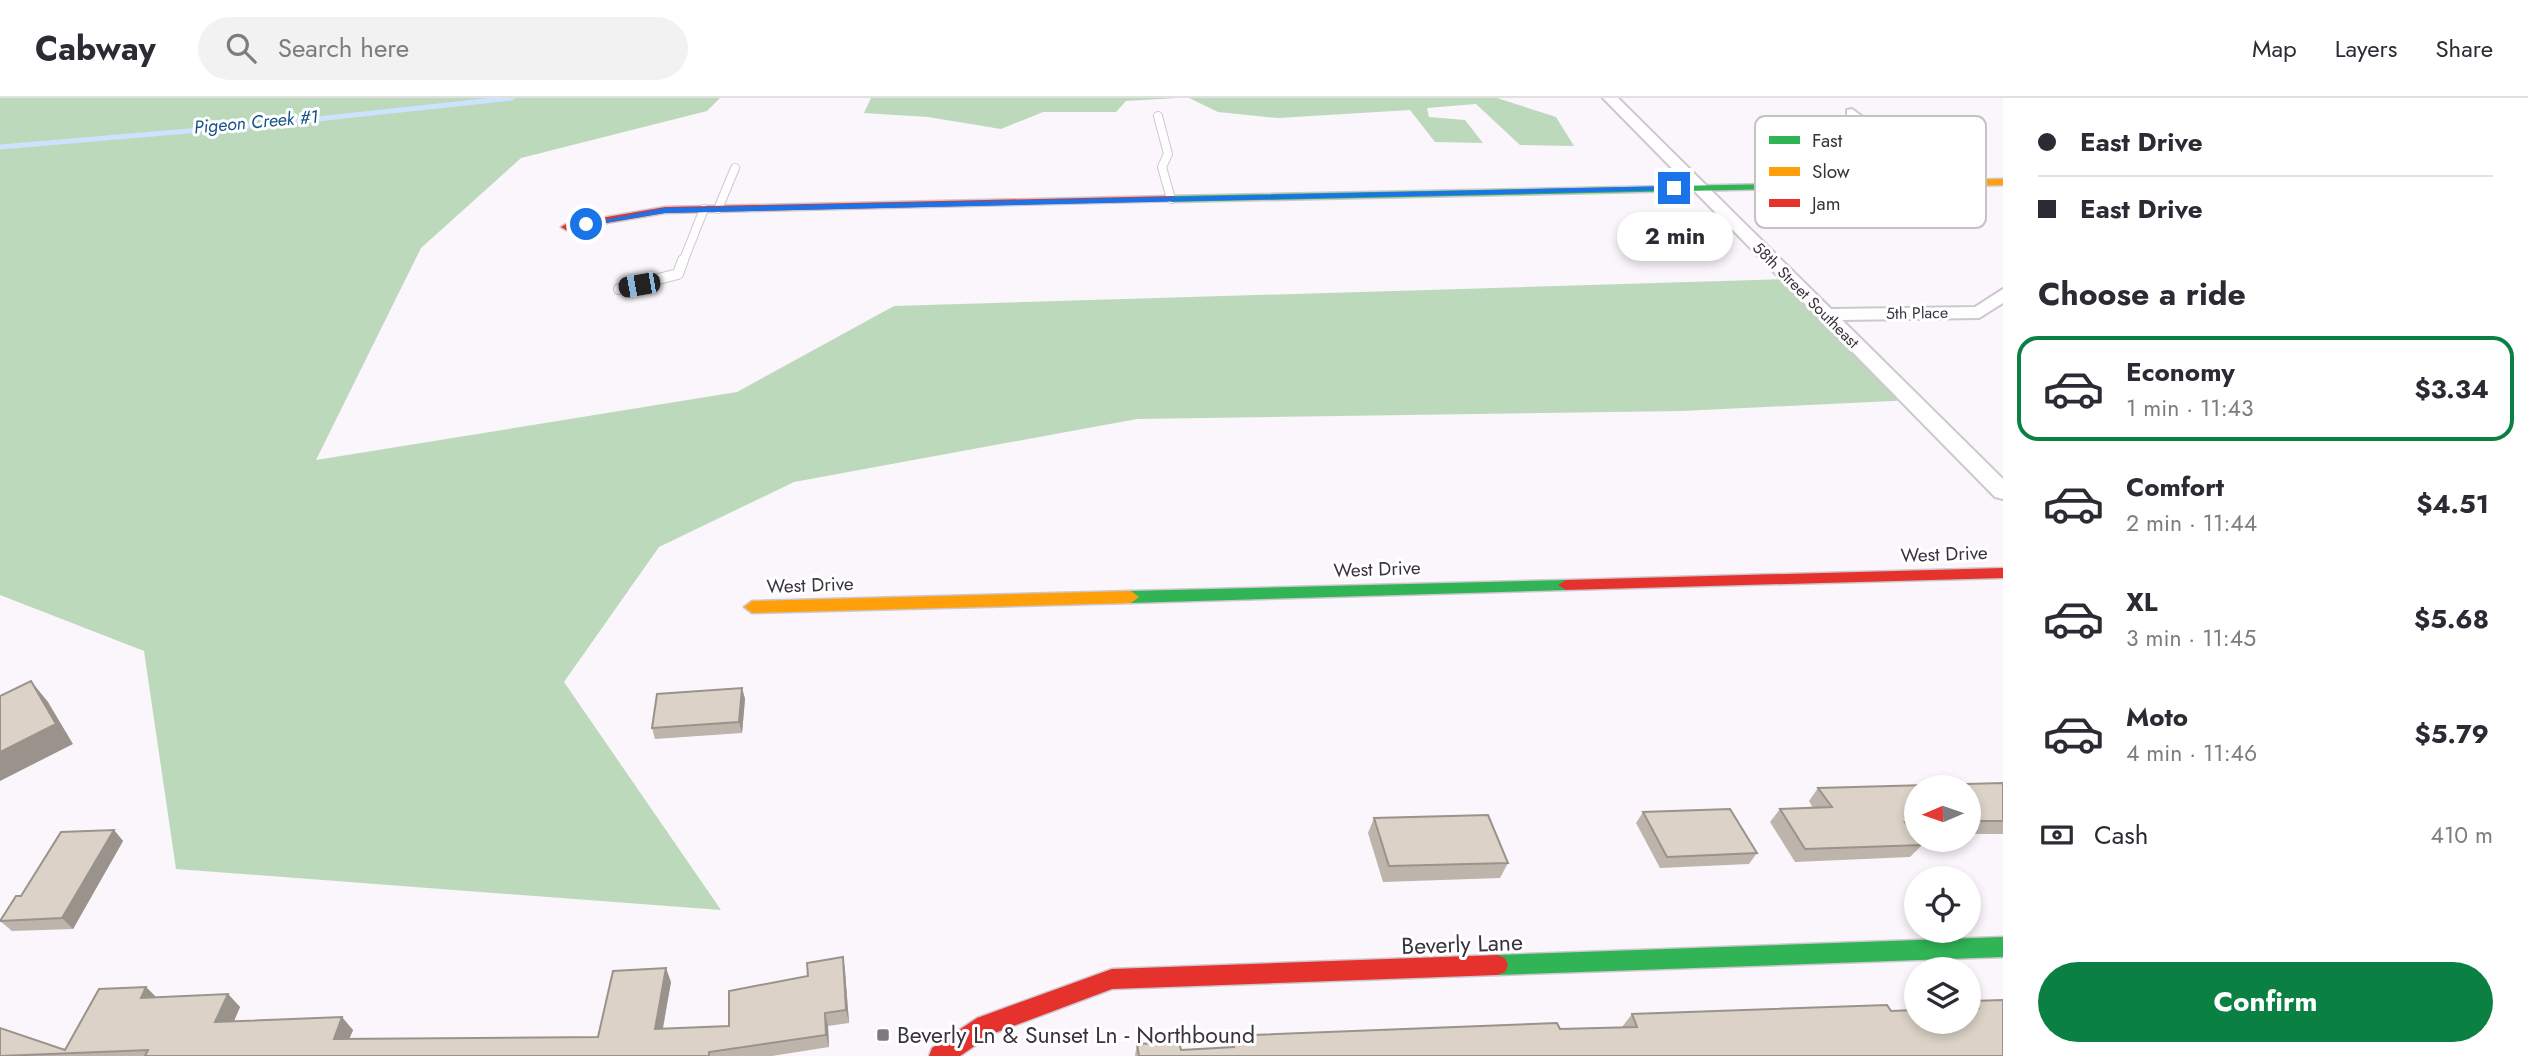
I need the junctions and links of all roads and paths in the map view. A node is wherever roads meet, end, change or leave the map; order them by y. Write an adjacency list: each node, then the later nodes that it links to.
1 (1610, 98): 7 (street, 58th Street Southeast)
2 (1852, 113): 4 (street)
3 (1158, 116): 8 (lane)
4 (1856, 116)
5 (735, 168): 9 (lane)
6 (1755, 187): 7 (street)
7 (1698, 188): 8 (street); 13 (street, 58th Street Southeast)
8 (1171, 199): 9 (street)
9 (711, 209): 10 (street); 11 (lane)
10 (566, 227)
11 (619, 289)
12 (2003, 294): 13 (street, 5th Place)
13 (1825, 315): 14 (street, 58th Street Southeast)
14 (2003, 492)
15 (2003, 573): 16 (street, West Drive)
16 (752, 607)
17 (2003, 947): 18 (street, Beverly Lane)
18 (940, 1056)

